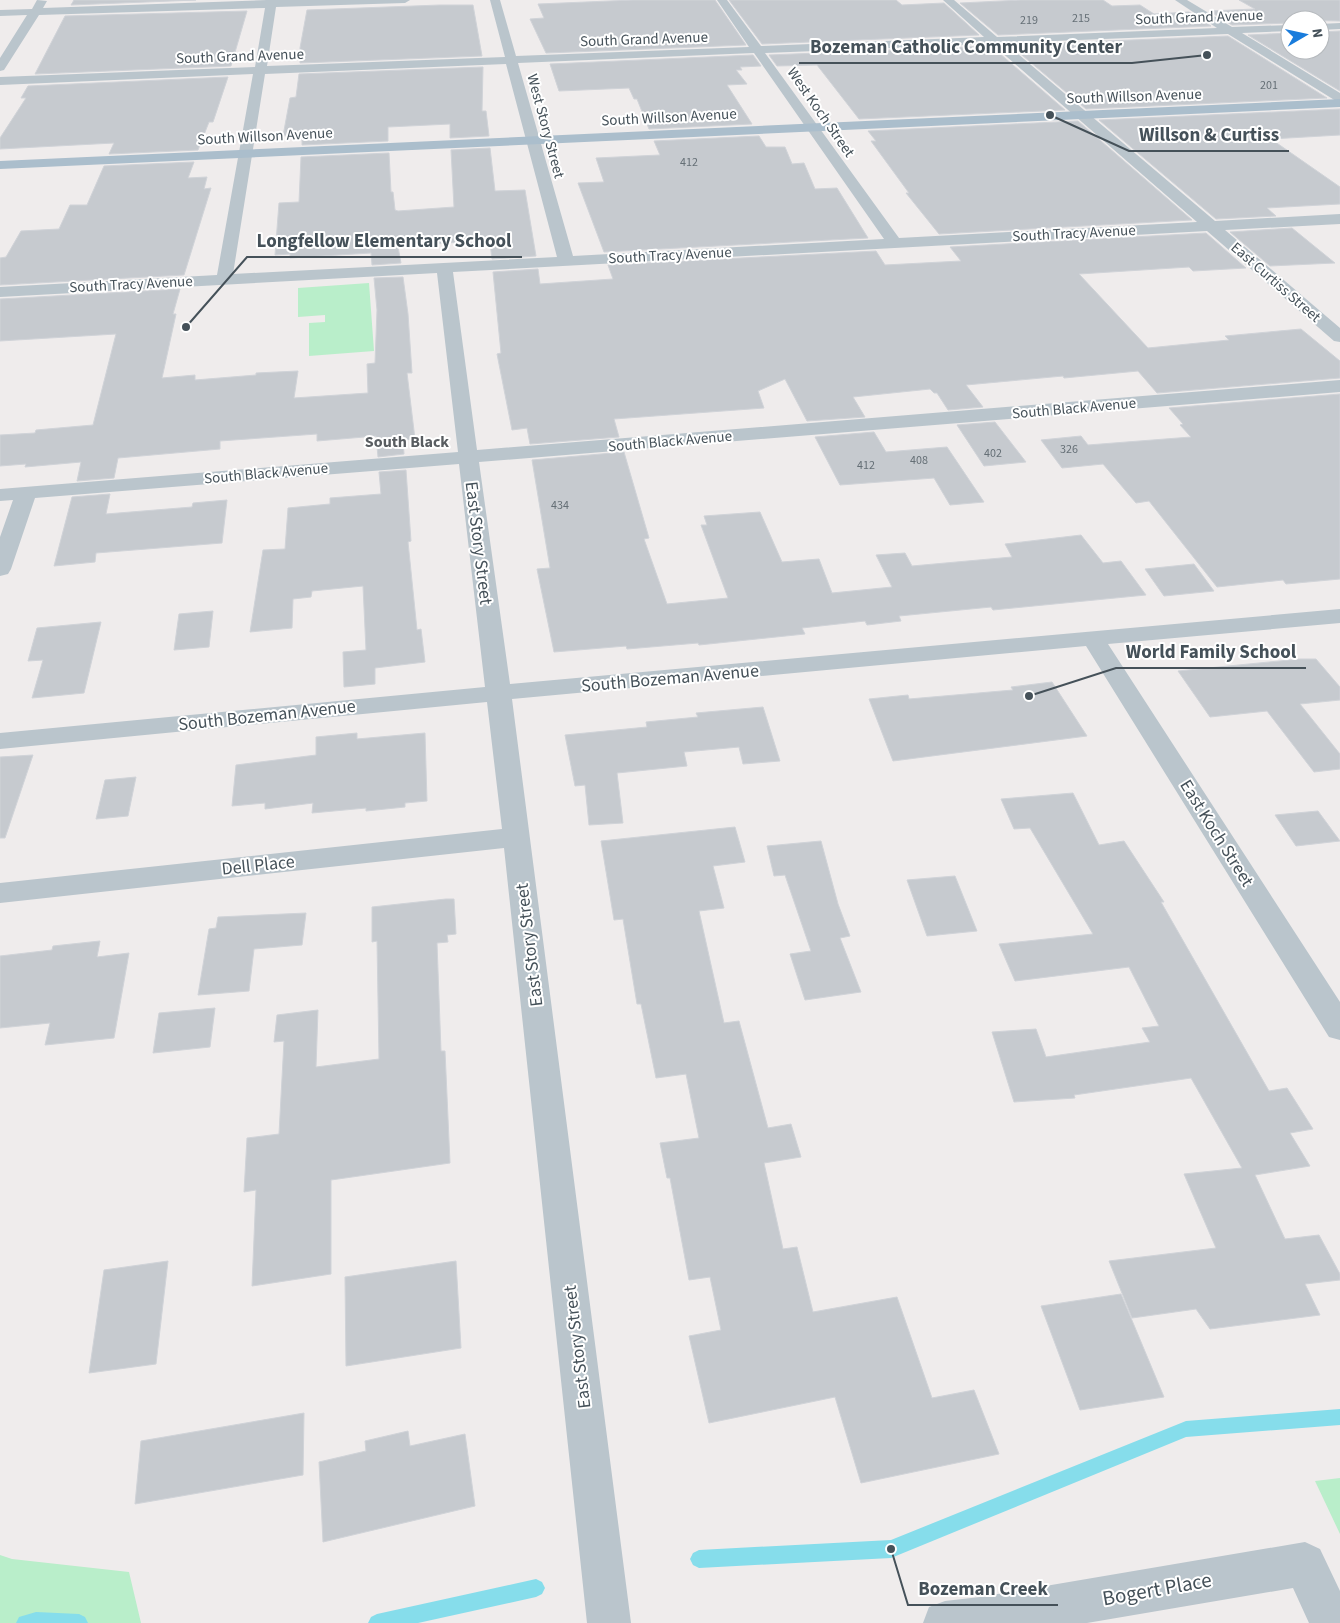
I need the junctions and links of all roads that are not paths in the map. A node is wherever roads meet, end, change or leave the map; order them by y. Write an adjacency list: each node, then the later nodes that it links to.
1 (43, 0): 8 (street)
2 (405, 0): 7 (street)
3 (495, 0): 14 (street, West Story Street)
4 (722, 0): 13 (street, West Koch Street)
5 (948, 0): 12 (street, East Curtiss Street)
6 (1180, 0): 11 (street)
7 (271, 2): 8 (street); 16 (street)
8 (35, 12): 9 (street); 15 (street)
9 (0, 14)
10 (1280, 28): 11 (street, South Grand Avenue)
11 (1230, 30): 12 (street, South Grand Avenue); 18 (street)
12 (995, 40): 13 (street, South Grand Avenue); 20 (street, East Curtiss Street)
13 (756, 49): 14 (street, South Grand Avenue); 21 (street, West Koch Street)
14 (511, 60): 16 (street, South Grand Avenue); 22 (street, West Story Street)
15 (0, 68)
16 (260, 71): 17 (street, South Grand Avenue); 23 (street)
17 (0, 81)
18 (1340, 98)
19 (1340, 103): 20 (main road, South Willson Avenue)
20 (1081, 114): 21 (main road, South Willson Avenue); 26 (street, East Curtiss Street)
21 (811, 126): 22 (main road, South Willson Avenue); 27 (street, West Koch Street)
22 (533, 140): 23 (main road, South Willson Avenue); 28 (street, West Story Street)
23 (245, 153): 24 (main road, South Willson Avenue); 30 (street)
24 (0, 165)
25 (1340, 219): 26 (street, South Tracy Avenue)
26 (1212, 226): 27 (street, South Tracy Avenue); 32 (street, East Curtiss Street)
27 (894, 243): 28 (street, South Tracy Avenue)
28 (566, 261): 29 (street, South Tracy Avenue)
29 (444, 267): 30 (street, South Tracy Avenue); 34 (street, East Story Street)
30 (224, 279): 31 (street, South Tracy Avenue)
31 (0, 292)
32 (1340, 337)
33 (1340, 386): 34 (street, South Black Avenue)
34 (468, 457): 35 (street, South Black Avenue); 40 (street, East Story Street)
35 (26, 492): 36 (street, South Black Avenue); 37 (street)
36 (0, 494)
37 (0, 569)
38 (1340, 616): 39 (street, South Bozeman Avenue)
39 (1093, 639): 40 (street, South Bozeman Avenue); 44 (street, East Koch Street)
40 (498, 693): 41 (street, South Bozeman Avenue); 42 (street, East Story Street)
41 (0, 741)
42 (517, 837): 43 (street, Dell Place); 45 (street, East Story Street)
43 (0, 893)
44 (1339, 1025)
45 (609, 1623)
46 (945, 1623): 47 (street, Bogert Place)
47 (1332, 1623)

